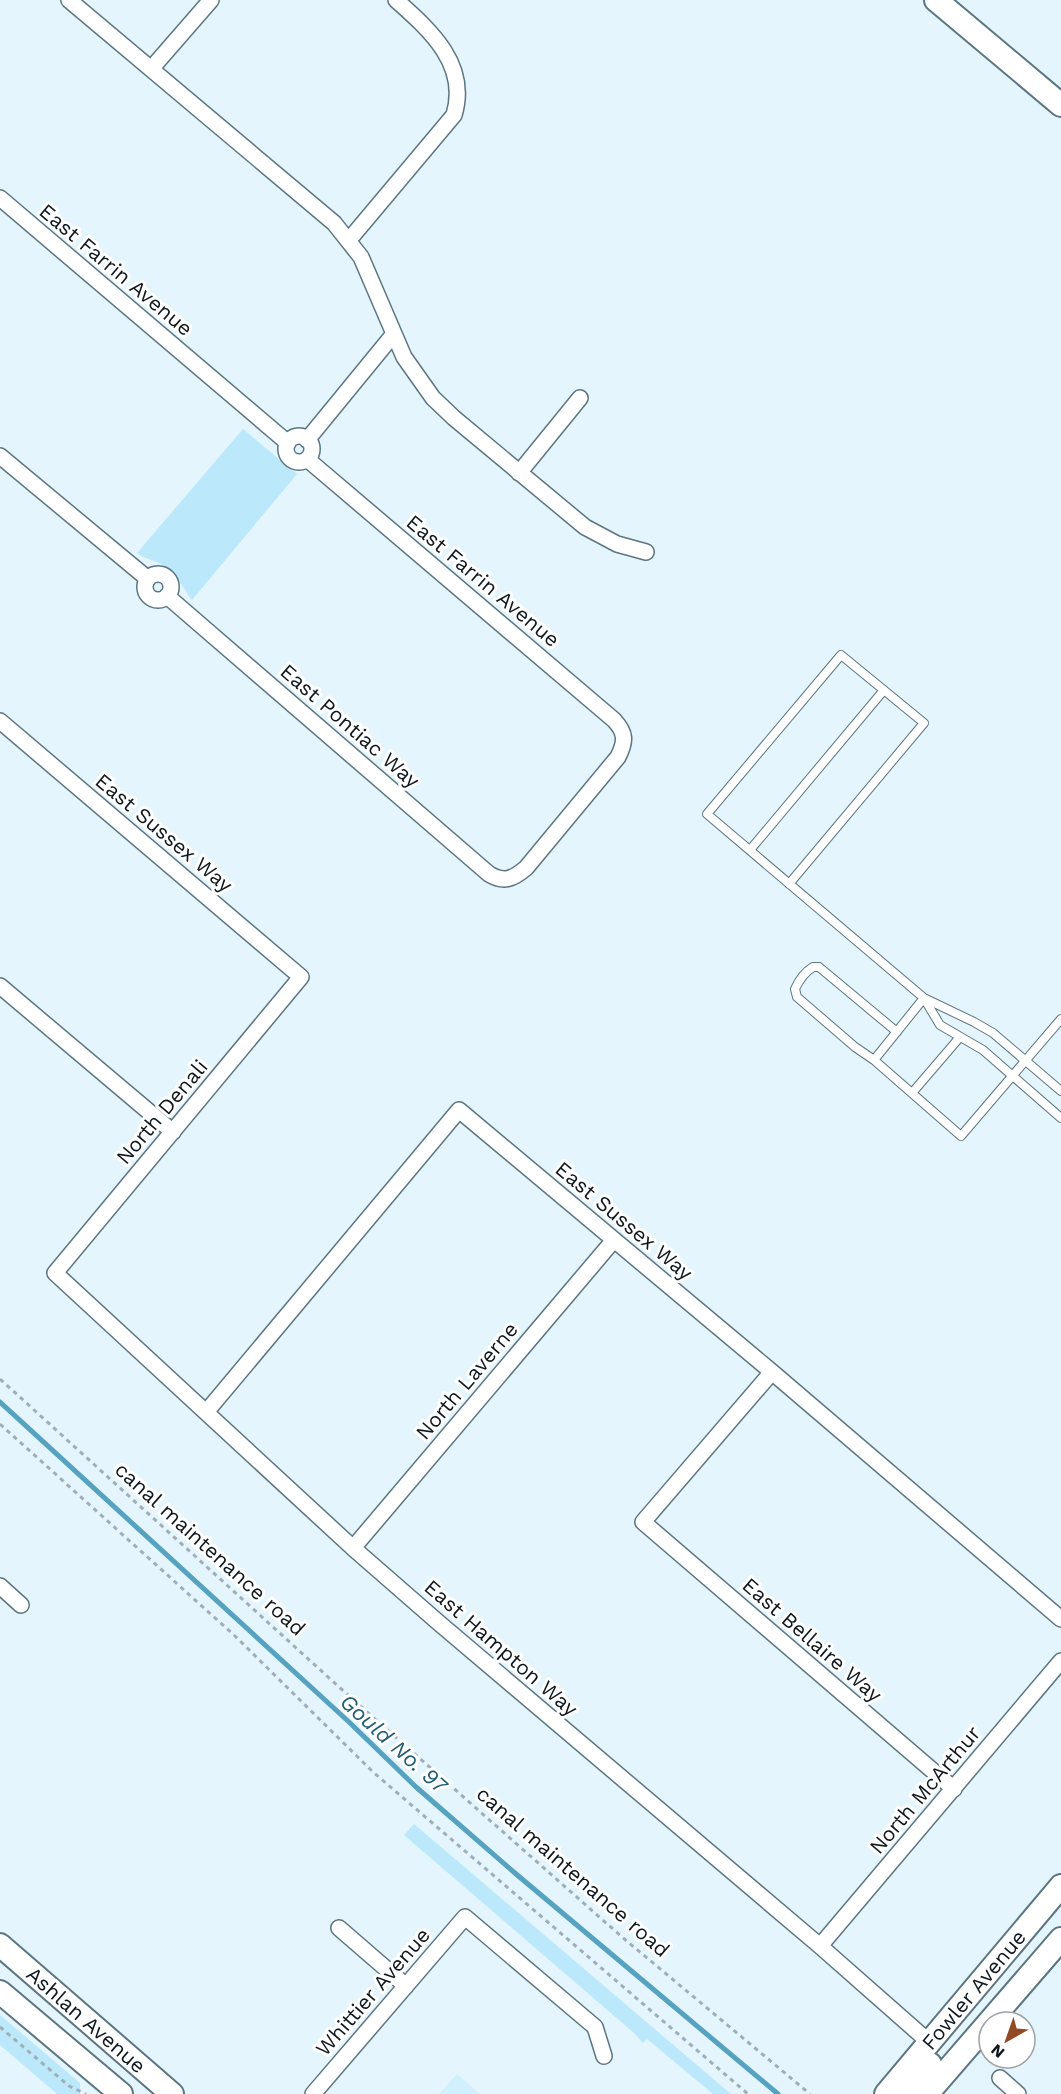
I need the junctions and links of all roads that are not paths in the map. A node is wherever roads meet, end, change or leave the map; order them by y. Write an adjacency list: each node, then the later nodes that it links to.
1 (69, 0): 5 (street)
2 (210, 0): 5 (street)
3 (396, 0): 8 (street)
4 (936, 0): 6 (main road)
5 (151, 69): 8 (street)
6 (1061, 105)
7 (0, 198): 12 (street, East Farrin Avenue)
8 (349, 240): 9 (street)
9 (393, 335): 11 (street); 15 (street)
10 (580, 398): 15 (street)
11 (307, 440): 12 (street); 14 (street)
12 (288, 443): 14 (street)
13 (0, 456): 20 (street, East Pontiac Way)
14 (307, 459): 20 (street, East Farrin Avenue)
15 (519, 472): 16 (street)
16 (646, 552)
17 (884, 690): 19 (lane); 19 (lane); 21 (lane)
18 (0, 721): 22 (street, East Sussex Way)
19 (750, 850): 21 (lane)
20 (508, 880)
21 (789, 884): 24 (lane)
22 (301, 977): 34 (street, North Denali)
23 (2, 992): 34 (street)
24 (924, 998): 26 (lane); 27 (lane); 29 (lane)
25 (1061, 1018): 29 (lane)
26 (897, 1032): 28 (lane); 28 (lane)
27 (960, 1037): 30 (lane); 32 (lane)
28 (874, 1060): 32 (lane)
29 (1025, 1062): 30 (lane); 31 (lane)
30 (1013, 1076): 32 (lane); 33 (lane)
31 (1061, 1091)
32 (912, 1094)
33 (1061, 1118)
34 (173, 1132): 36 (street, North Denali)
35 (613, 1241): 37 (street, East Sussex Way); 38 (street, East Sussex Way); 39 (street, North Laverne)
36 (55, 1273): 38 (street, East Hampton Way)
37 (772, 1372): 42 (street, East Sussex Way); 44 (street, East Bellaire Way)
38 (207, 1411): 39 (street, East Hampton Way)
39 (353, 1548): 49 (street, East Hampton Way)
40 (0, 1586): 41 (street)
41 (21, 1605)
42 (1061, 1619)
43 (1061, 1661): 44 (street, North McArthur)
44 (954, 1789): 49 (street, North McArthur)
45 (1059, 1890): 52 (main road, Fowler Avenue)
46 (339, 1928): 50 (street)
47 (1061, 1939): 61 (main road, Fowler Avenue)
48 (0, 1945): 54 (main road, Ashlan Avenue)
49 (820, 1947): 52 (street, East Hampton Way)
50 (406, 1986): 53 (street, Whittier Avenue); 58 (street, Whittier Avenue)
51 (0, 1992): 56 (main road, Ashlan Avenue)
52 (930, 2043): 59 (main road, Fowler Avenue); 60 (main road)
53 (604, 2056)
54 (135, 2063): 56 (main road); 57 (main road, Ashlan Avenue)
55 (1000, 2078): 62 (street)
56 (114, 2092)
57 (172, 2094)
58 (313, 2094)
59 (886, 2094)
60 (908, 2094)
61 (927, 2094)
62 (1018, 2094)

